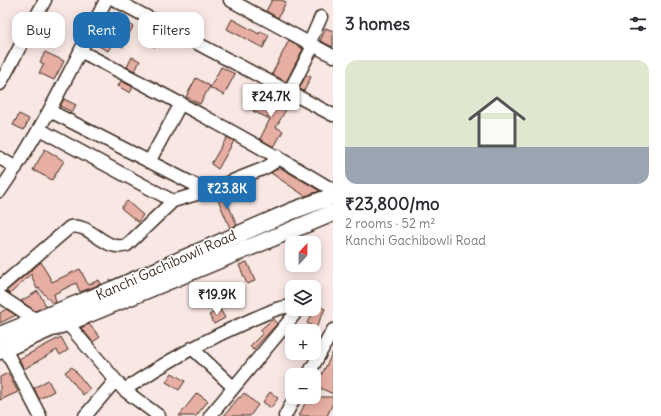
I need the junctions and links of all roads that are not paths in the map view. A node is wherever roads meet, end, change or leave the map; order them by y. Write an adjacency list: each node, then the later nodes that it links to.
1 (45, 0): 9 (street)
2 (106, 0): 7 (street)
3 (116, 0): 10 (street)
4 (230, 0): 6 (street)
5 (321, 17): 6 (street)
6 (311, 45): 8 (street); 10 (street)
7 (80, 51): 11 (street); 12 (street)
8 (333, 56)
9 (0, 84)
10 (289, 92): 13 (street)
11 (182, 103): 15 (street); 17 (street)
12 (50, 111): 14 (street); 17 (street)
13 (333, 115)
14 (39, 129): 18 (street); 23 (street)
15 (278, 156): 19 (street); 21 (street)
16 (0, 158): 18 (street)
17 (149, 162): 21 (street)
18 (16, 168): 20 (street)
19 (333, 190)
20 (0, 191)
21 (207, 191): 23 (street)
22 (333, 196): 29 (main road, Kanchi Gachibowli Road)
23 (173, 201): 25 (street)
24 (333, 213): 30 (main road, Kanchi Gachibowli Road)
25 (0, 287)
26 (0, 296): 29 (street)
27 (285, 308): 33 (street)
28 (293, 316): 36 (street)
29 (36, 320): 32 (main road, Kanchi Gachibowli Road)
30 (66, 323): 32 (main road, Kanchi Gachibowli Road); 35 (street)
31 (333, 330): 34 (street)
32 (2, 345): 38 (street)
33 (192, 348): 35 (street); 36 (street)
34 (312, 368)
35 (120, 385): 39 (street); 40 (street)
36 (233, 387): 41 (street)
37 (291, 404): 42 (street)
38 (40, 416)
39 (85, 416)
40 (157, 416)
41 (210, 416)
42 (285, 416)

